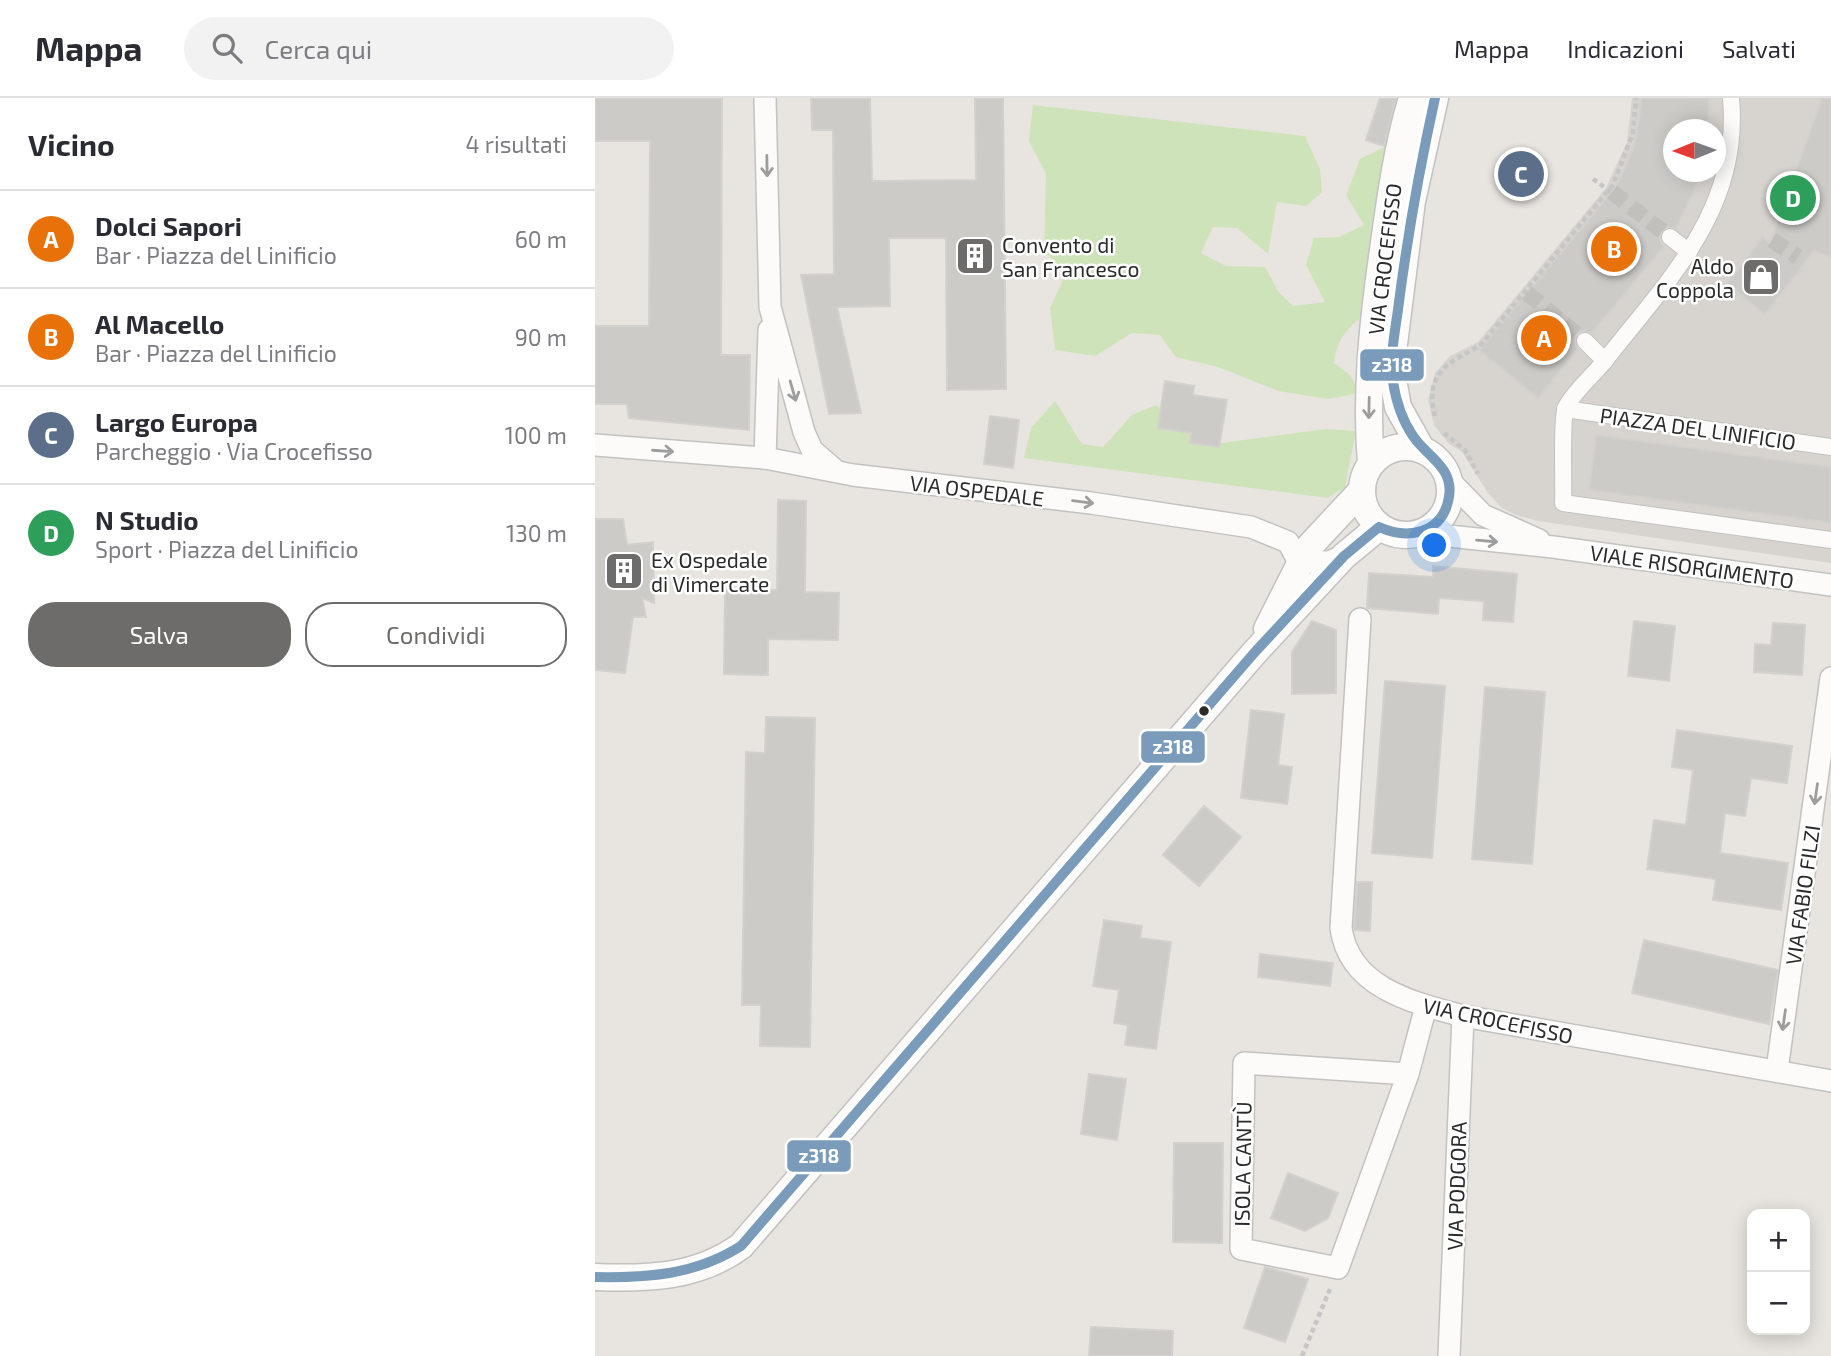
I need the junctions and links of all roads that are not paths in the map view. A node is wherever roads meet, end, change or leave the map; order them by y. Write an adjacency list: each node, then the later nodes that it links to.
1 (765, 98): 7 (street, one-way to 7)
2 (1412, 98): 15 (street, VIA CROCEFISSO, one-way to 15)
3 (1435, 98): 13 (street, VIA CROCEFISSO)
4 (1731, 98): 6 (street)
5 (1670, 237): 6 (street)
6 (1689, 252): 9 (street)
7 (770, 307): 14 (street); 16 (street, one-way to 16)
8 (1585, 341): 9 (street)
9 (1605, 360): 10 (street)
10 (1565, 409): 12 (street, PIAZZA DEL LINIFICIO); 21 (street)
11 (595, 445): 14 (street, VIA OSPEDALE, one-way to 14)
12 (1831, 447)
13 (1422, 450): 15 (street); 17 (street)
14 (765, 458): 16 (street, VIA OSPEDALE)
15 (1371, 463): 18 (street)
16 (837, 472): 24 (street, VIA OSPEDALE, one-way to 24)
17 (1448, 479): 20 (street); 22 (street, VIALE RISORGIMENTO)
18 (1361, 490): 19 (street); 24 (street)
19 (1379, 527): 20 (street); 23 (street)
20 (1420, 533): 22 (street, VIALE RISORGIMENTO, one-way to 22)
21 (1831, 540)
22 (1553, 547): 25 (street, VIALE RISORGIMENTO)
23 (1344, 556): 24 (street); 27 (street)
24 (1299, 562): 27 (street)
25 (1831, 585)
26 (1360, 619): 29 (street, VIA CROCEFISSO)
27 (1255, 652): 34 (street)
28 (1831, 678): 31 (street, VIA FABIO FILZI, one-way to 31)
29 (1426, 1006): 30 (street, VIA CROCEFISSO); 32 (street)
30 (1463, 1016): 31 (street, VIA CROCEFISSO); 35 (street, VIA PODGORA)
31 (1777, 1070): 33 (street, VIA CROCEFISSO)
32 (1408, 1074): 32 (street, ISOLA CANTÙ)
33 (1831, 1081)
34 (595, 1277)
35 (1449, 1356)

